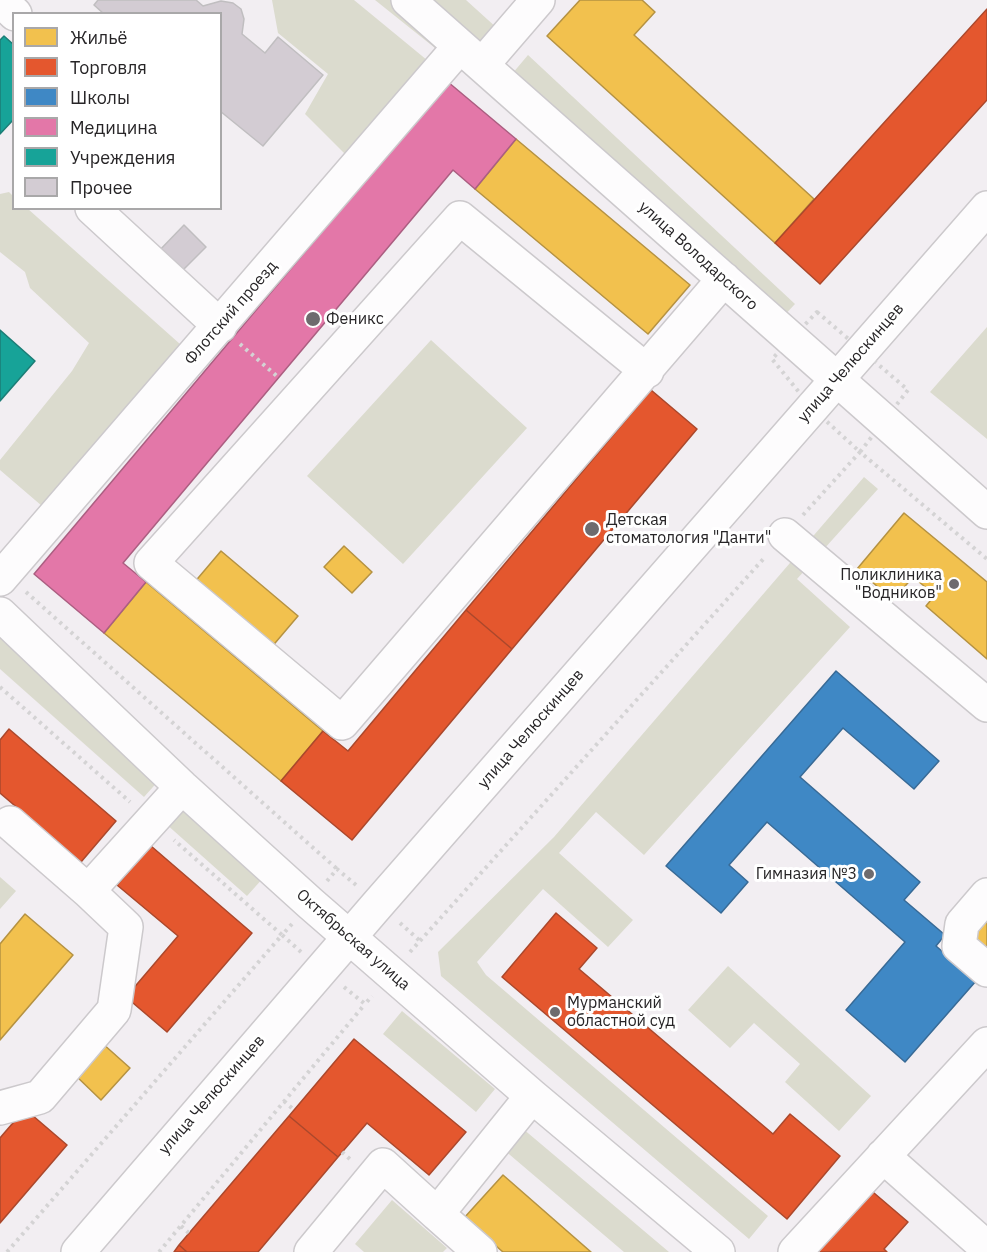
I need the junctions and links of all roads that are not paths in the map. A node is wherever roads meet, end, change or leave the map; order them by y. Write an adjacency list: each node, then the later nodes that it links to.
1 (0, 0): 4 (street)
2 (408, 0): 5 (street, улица Володарского)
3 (538, 0): 5 (street, Флотский проезд)
4 (13, 12)
5 (471, 56): 8 (street, улица Володарского); 9 (street, Флотский проезд)
6 (987, 208): 11 (street, улица Челюскинцев)
7 (94, 210): 9 (street)
8 (724, 279): 10 (street); 11 (street, улица Володарского)
9 (220, 327): 14 (street, Флотский проезд)
10 (647, 371): 10 (street)
11 (837, 379): 12 (street, улица Володарского); 21 (street, улица Челюскинцев)
12 (987, 512)
13 (785, 535): 16 (street)
14 (2, 576)
15 (0, 614): 17 (street, Октябрьская улица)
16 (987, 705)
17 (182, 787): 19 (street); 21 (street, Октябрьская улица)
18 (3, 824): 19 (street)
19 (88, 891): 25 (street)
20 (987, 895): 22 (street)
21 (349, 937): 24 (street, Октябрьская улица); 30 (street, улица Челюскинцев)
22 (987, 970)
23 (987, 1044): 26 (street)
24 (532, 1096): 27 (street); 29 (street, Октябрьская улица)
25 (0, 1108)
26 (883, 1156): 28 (street); 33 (street)
27 (437, 1214): 31 (street); 32 (street)
28 (987, 1248)
29 (714, 1251)
30 (78, 1252)
31 (311, 1252)
32 (480, 1252)
33 (795, 1252)

